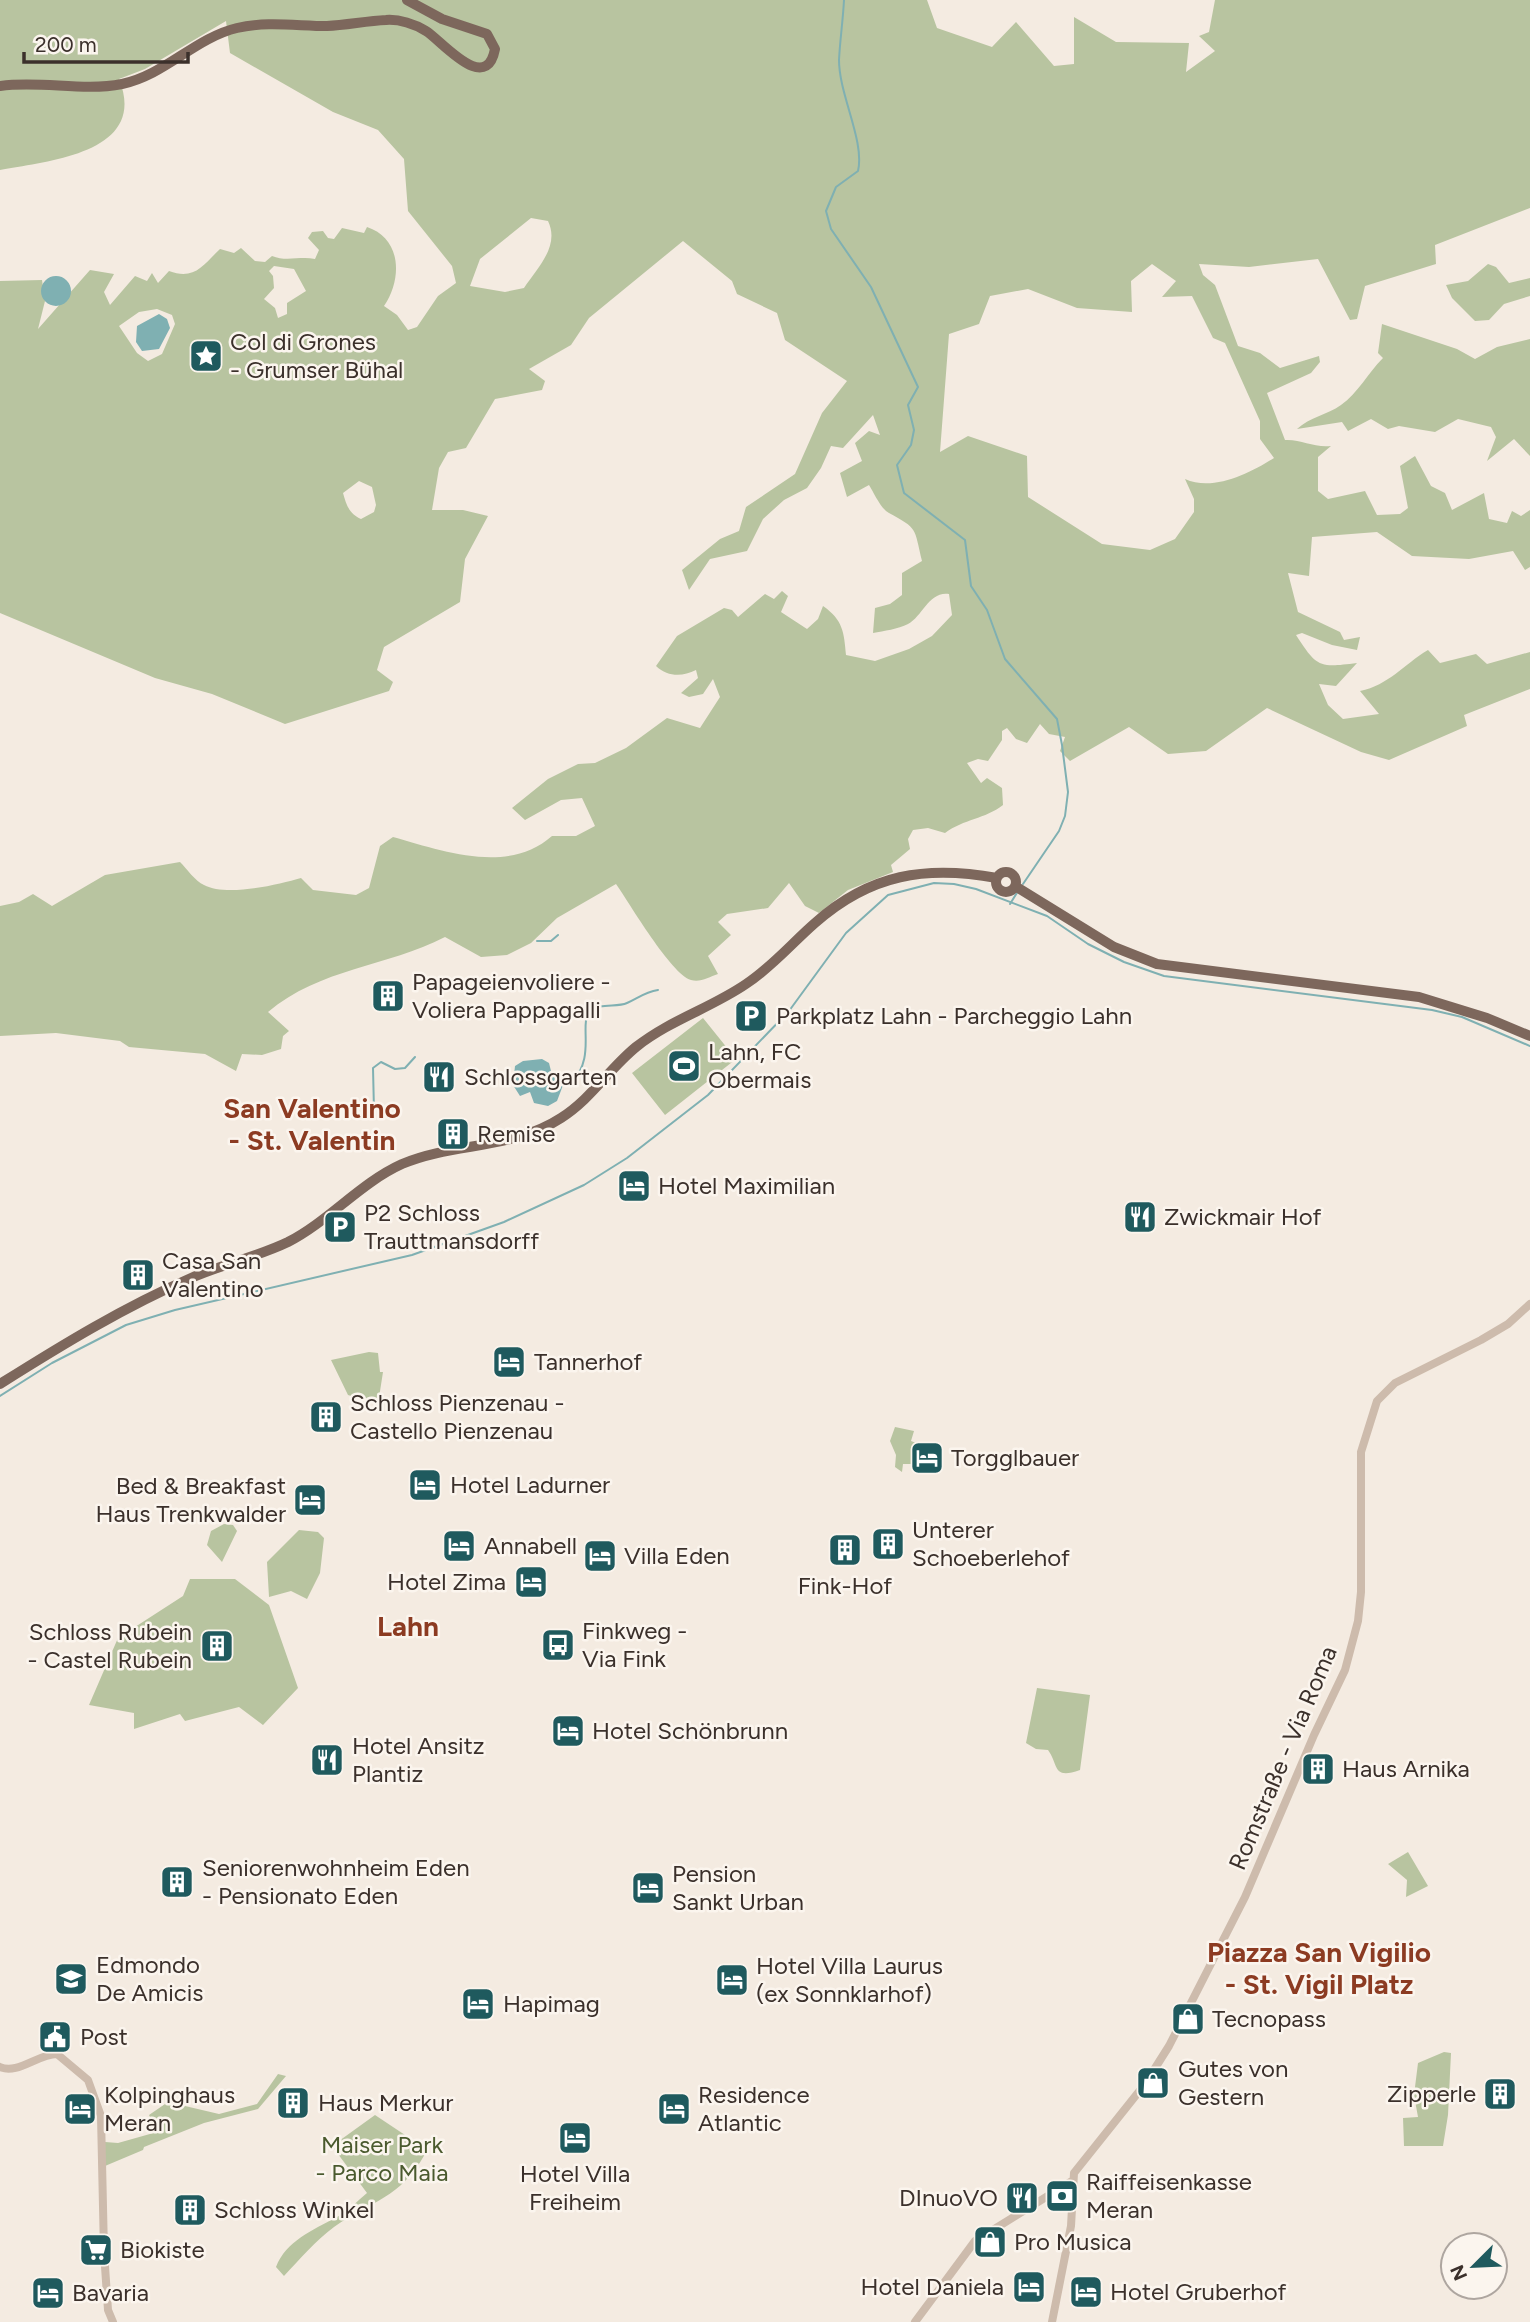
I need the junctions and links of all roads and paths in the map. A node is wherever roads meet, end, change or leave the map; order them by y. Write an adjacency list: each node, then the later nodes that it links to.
1 (407, 0): 2 (main road)
2 (0, 86)
3 (1530, 1036): 5 (main road)
4 (1530, 1304): 7 (street, Romstraße - Via Roma)
5 (0, 1384)
6 (0, 2067): 8 (street)
7 (1072, 2181): 9 (street); 10 (street)
8 (113, 2322)
9 (915, 2322)
10 (1052, 2322)

